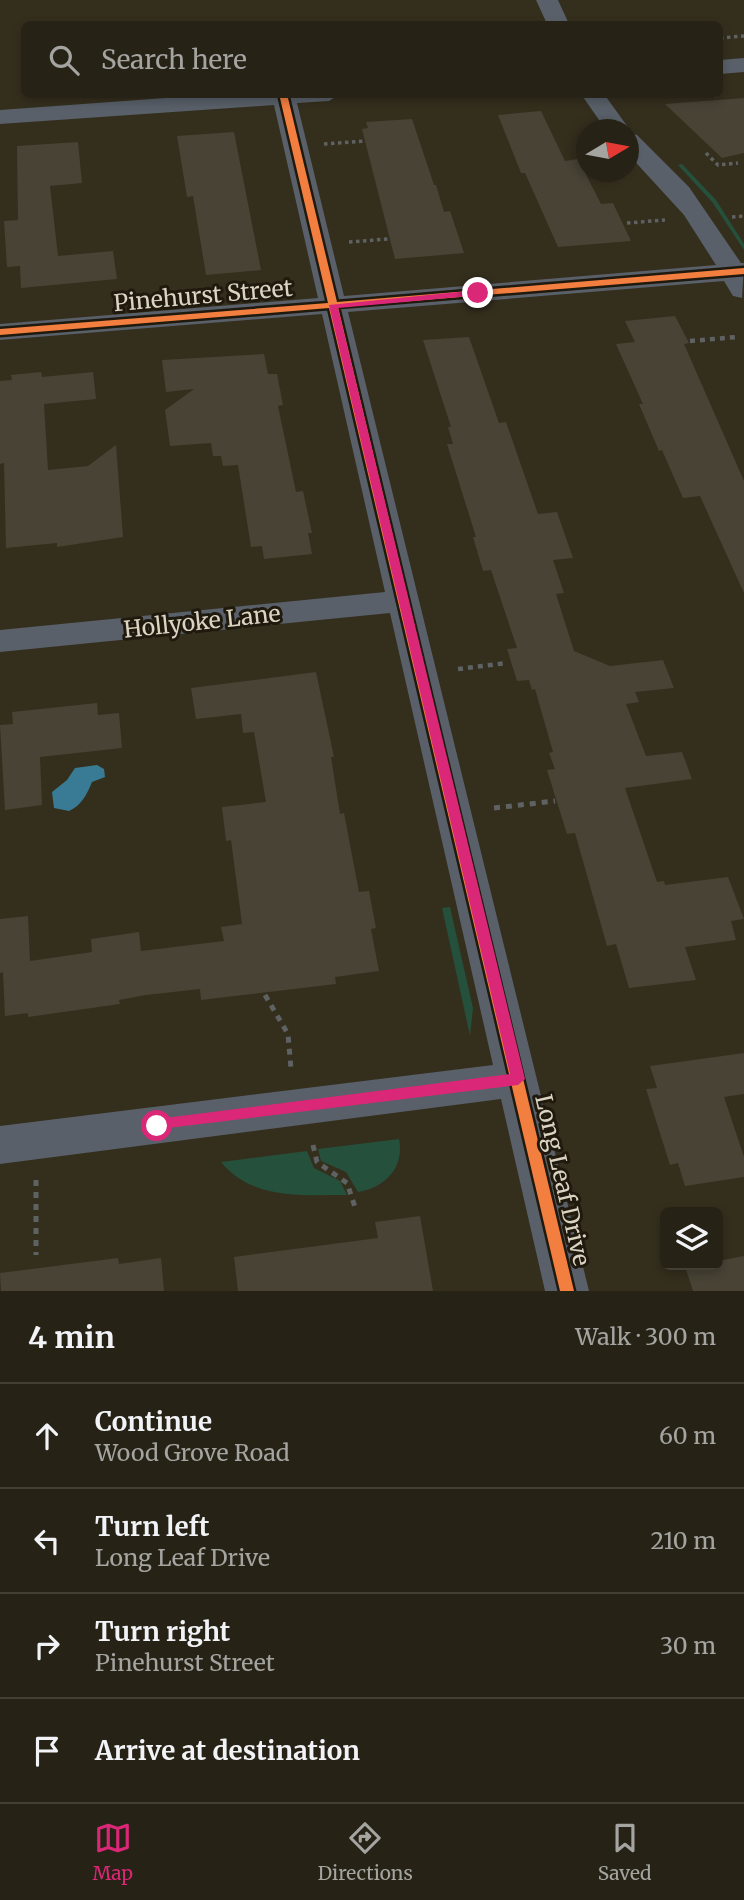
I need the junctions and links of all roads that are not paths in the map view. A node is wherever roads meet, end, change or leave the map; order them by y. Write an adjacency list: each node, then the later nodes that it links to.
1 (547, 0): 2 (street)
2 (557, 21)
3 (744, 65): 4 (street)
4 (723, 67)
5 (284, 98): 7 (street); 11 (street, Long Leaf Drive)
6 (595, 98): 8 (street)
7 (0, 117)
8 (610, 119)
9 (639, 150): 10 (street)
10 (740, 279): 11 (street, Pinehurst Street)
11 (333, 305): 12 (street, Pinehurst Street); 13 (street, Long Leaf Drive)
12 (0, 332)
13 (404, 601): 14 (street, Hollyoke Lane); 15 (street, Long Leaf Drive)
14 (0, 641)
15 (518, 1079): 16 (street); 17 (street, Long Leaf Drive)
16 (0, 1145)
17 (567, 1291)

